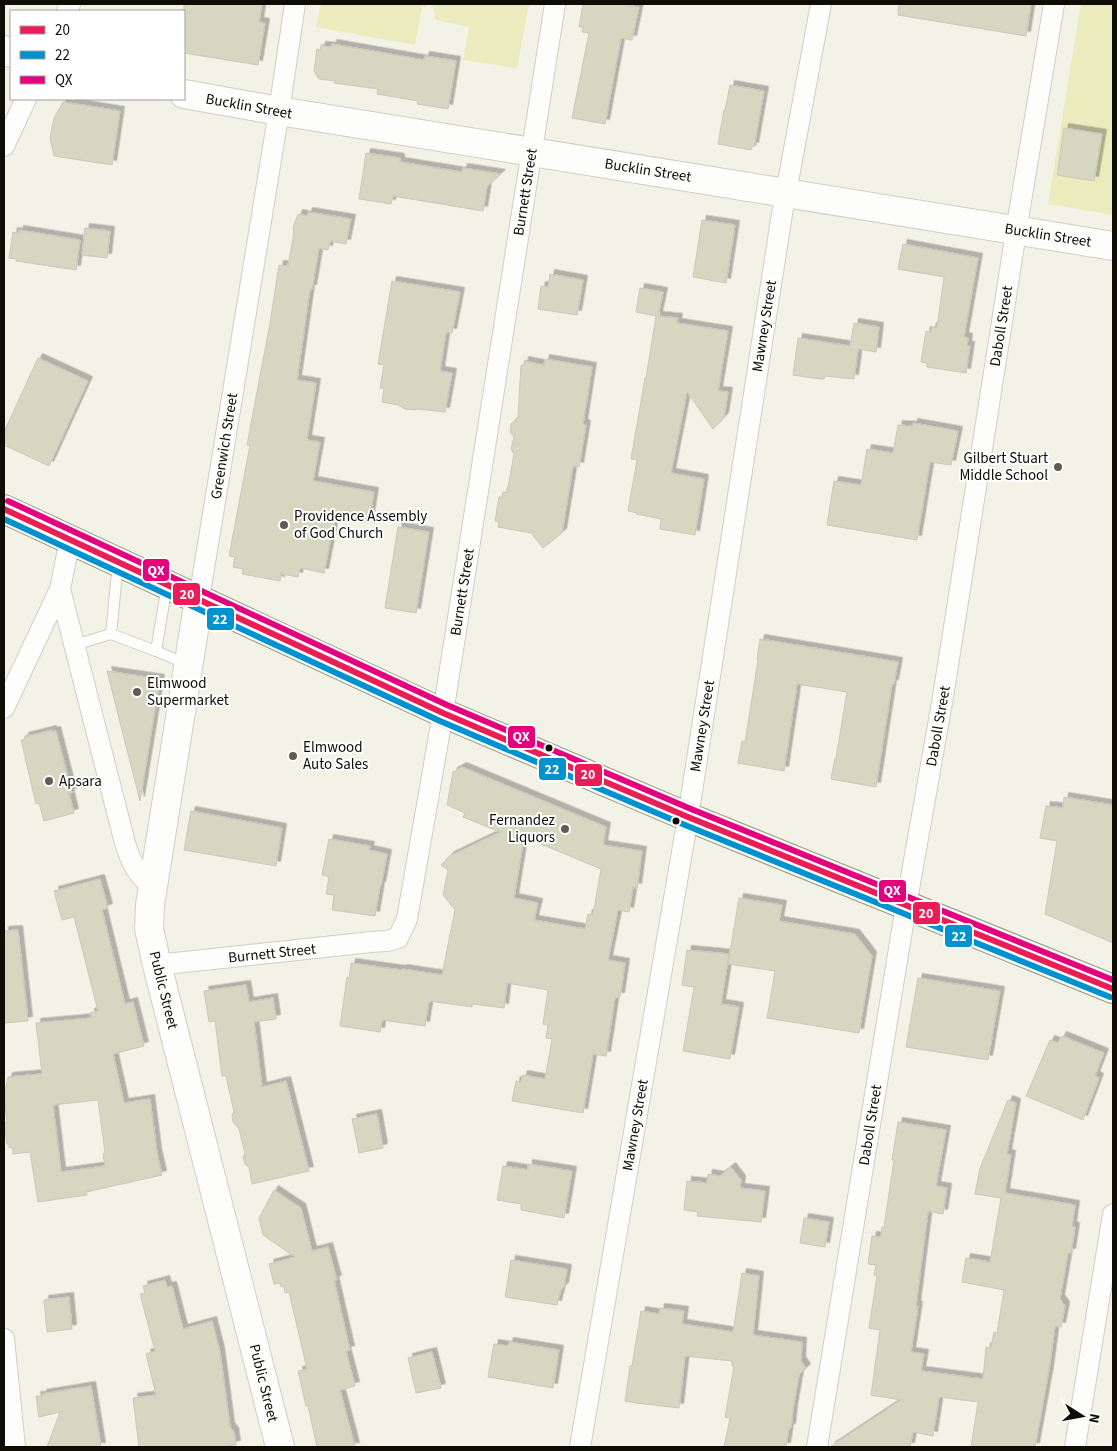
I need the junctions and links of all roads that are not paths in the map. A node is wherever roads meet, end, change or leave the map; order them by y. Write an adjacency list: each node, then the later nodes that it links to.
1 (295, 4): 7 (street, Greenwich Street)
2 (555, 4): 9 (street, Burnett Street)
3 (821, 4): 10 (street, Mawney Street)
4 (1054, 4): 11 (street, Daboll Street)
5 (185, 94): 7 (street, Bucklin Street)
6 (26, 100): 8 (street)
7 (279, 111): 9 (street, Bucklin Street); 18 (street, Greenwich Street)
8 (4, 146)
9 (531, 151): 10 (street, Bucklin Street); 24 (street, Burnett Street)
10 (786, 193): 11 (street, Bucklin Street); 25 (street, Mawney Street)
11 (1016, 230): 12 (street, Bucklin Street); 27 (street, Daboll Street)
12 (1113, 246)
13 (4, 509): 14 (main road)
14 (70, 540): 15 (main road); 17 (street)
15 (118, 562): 16 (main road); 19 (lane)
16 (167, 584): 18 (main road); 21 (lane)
17 (60, 589): 20 (street); 23 (street)
18 (199, 599): 22 (street, Greenwich Street); 24 (main road)
19 (112, 634): 20 (lane); 21 (lane)
20 (74, 646): 26 (street)
21 (156, 651): 22 (lane)
22 (188, 665): 26 (street, Greenwich Street)
23 (4, 708)
24 (443, 713): 25 (main road); 28 (street, Burnett Street)
25 (688, 817): 27 (main road); 34 (street, Mawney Street)
26 (153, 887): 28 (street, Public Street)
27 (906, 906): 29 (main road); 35 (street, Daboll Street)
28 (157, 966): 33 (street, Public Street)
29 (1113, 989)
30 (1113, 1214): 36 (street)
31 (4, 1339): 32 (street)
32 (15, 1447)
33 (280, 1447)
34 (580, 1447)
35 (817, 1447)
36 (1076, 1447)

